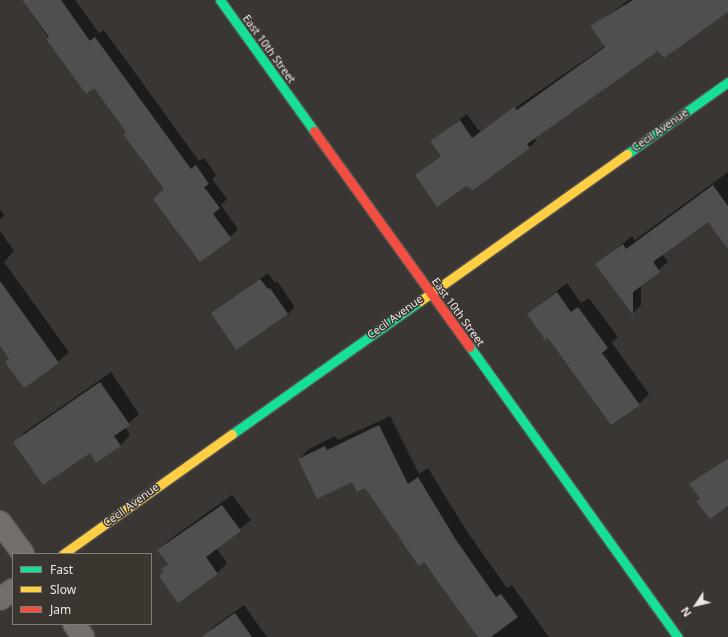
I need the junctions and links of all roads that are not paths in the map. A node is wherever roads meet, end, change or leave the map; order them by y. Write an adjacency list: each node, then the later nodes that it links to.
1 (220, 0): 3 (street, East 10th Street)
2 (728, 82): 3 (street, Cecil Avenue)
3 (429, 293): 6 (street, Cecil Avenue); 11 (street, East 10th Street)
4 (0, 522): 5 (street)
5 (23, 553)
6 (64, 553)
7 (12, 591): 8 (street)
8 (0, 599)
9 (75, 625): 10 (street)
10 (83, 637)
11 (678, 637)

